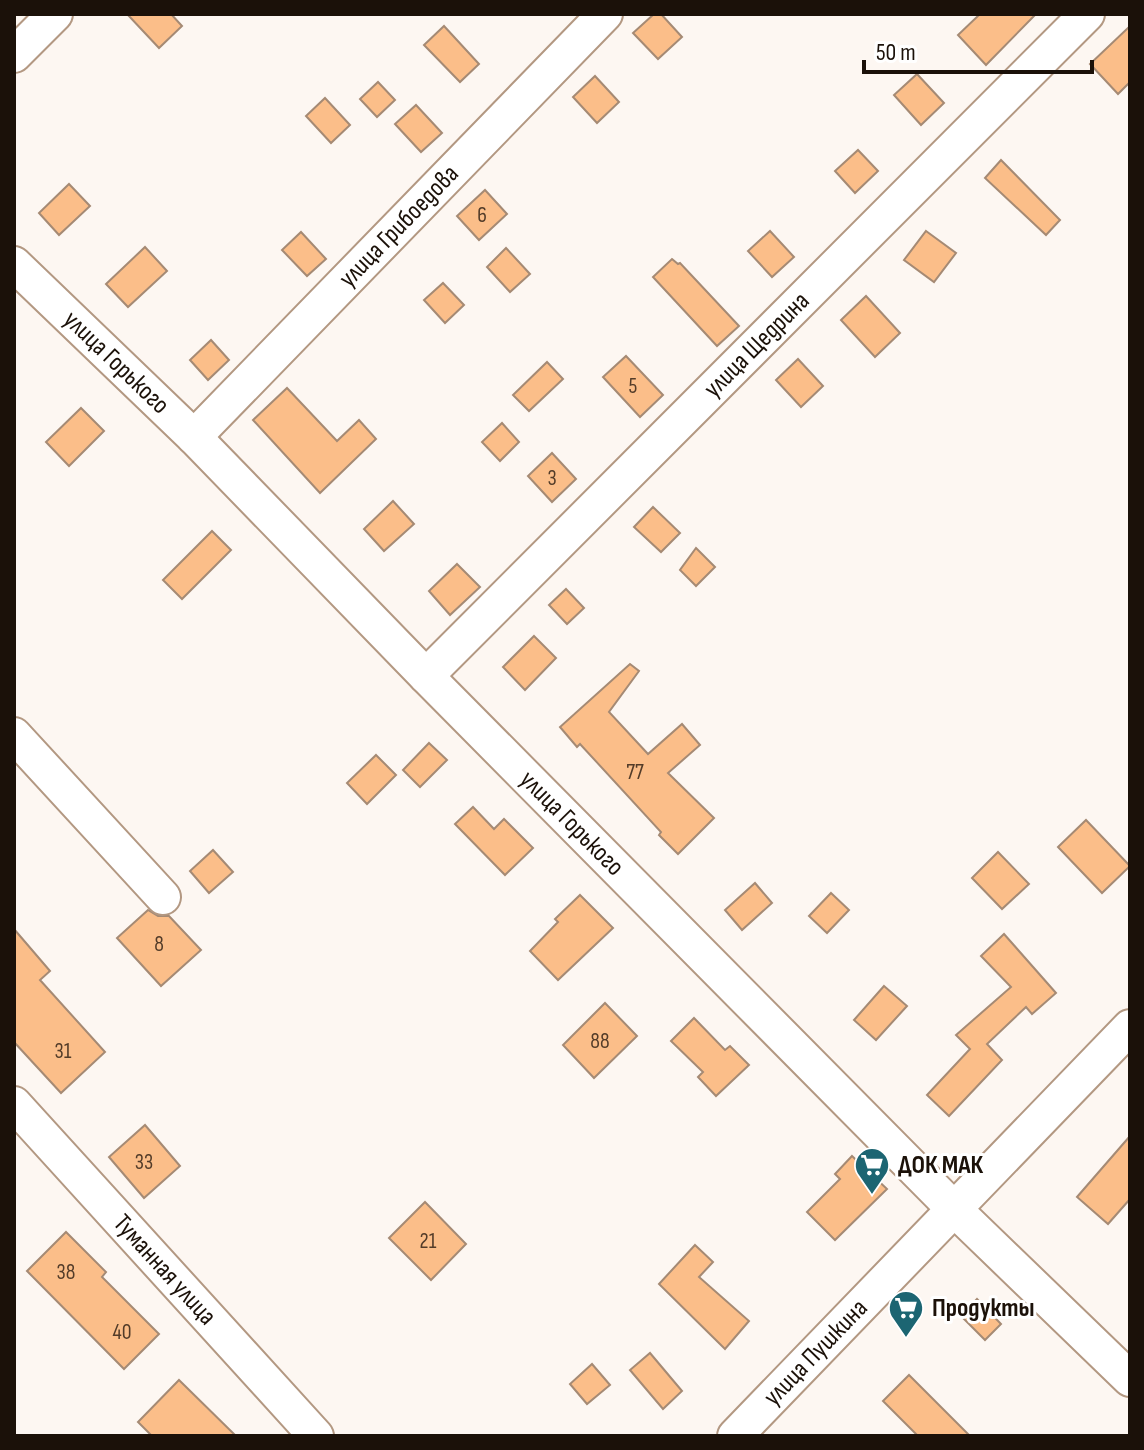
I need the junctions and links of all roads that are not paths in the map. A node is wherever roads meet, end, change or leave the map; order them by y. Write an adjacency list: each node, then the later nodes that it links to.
1 (55, 14): 4 (street)
2 (605, 14): 6 (street, улица Грибоедова)
3 (1087, 14): 7 (street, улица Щедрина)
4 (14, 55)
5 (14, 264): 6 (street, улица Горького)
6 (194, 437): 7 (street, улица Горького)
7 (426, 676): 12 (street, улица Горького)
8 (14, 735): 9 (street)
9 (163, 897)
10 (1130, 1027): 12 (street, улица Пушкина)
11 (14, 1104): 14 (street, Туманная улица)
12 (953, 1208): 13 (street, улица Горького); 15 (street, улица Пушкина)
13 (1130, 1379)
14 (316, 1436)
15 (735, 1436)

